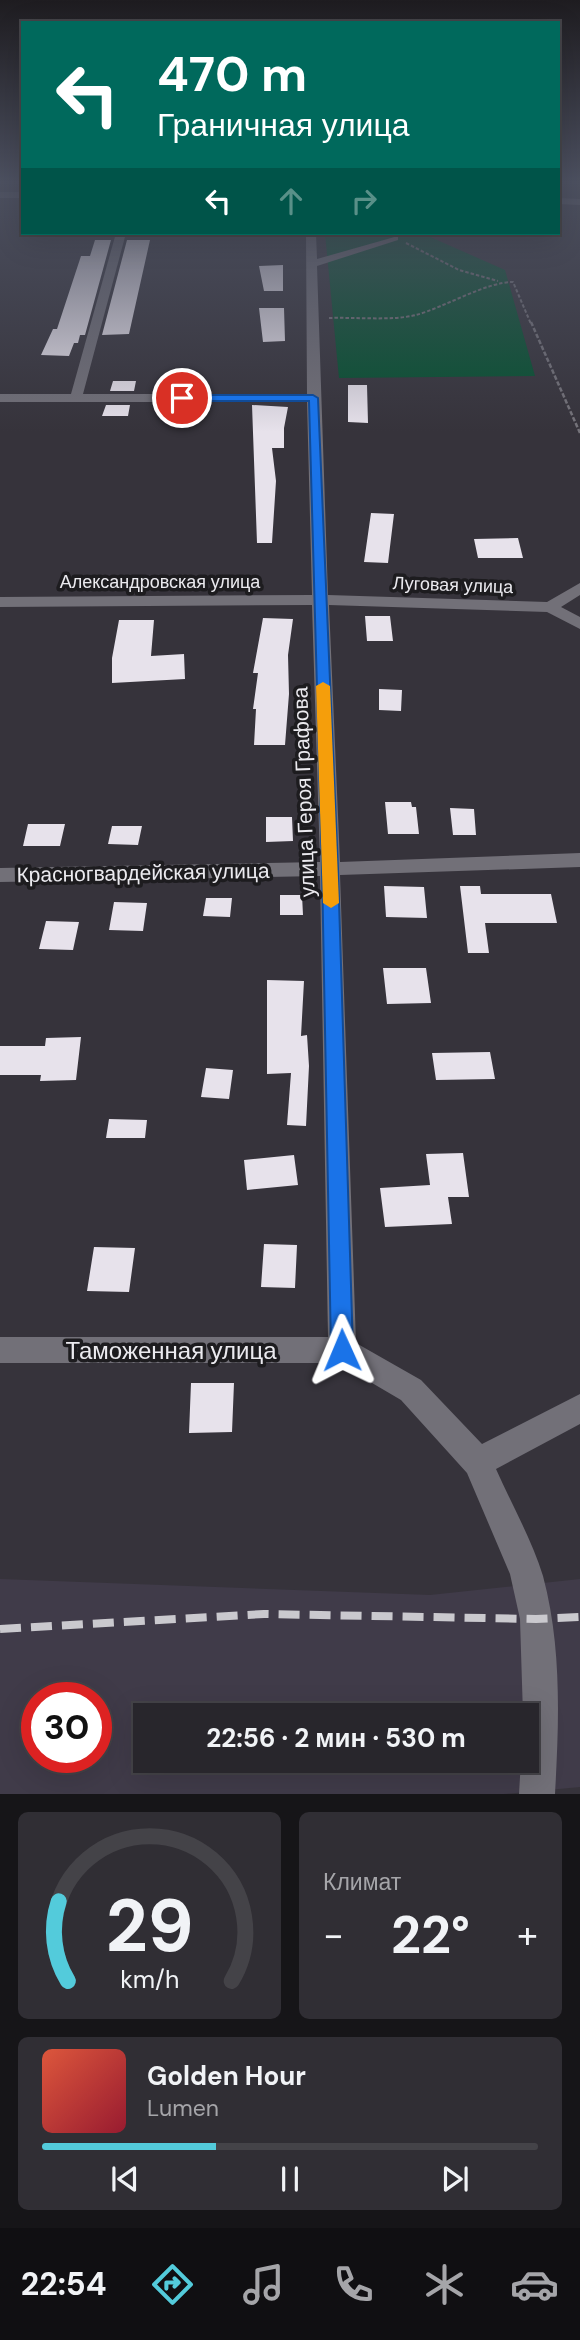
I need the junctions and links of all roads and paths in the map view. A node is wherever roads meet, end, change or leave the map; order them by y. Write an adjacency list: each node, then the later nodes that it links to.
1 (312, 264): 5 (street, улица Героя Графова)
2 (112, 265): 7 (street)
3 (448, 265): 4 (path)
4 (499, 282): 5 (path); 9 (path)
5 (312, 318): 8 (street, улица Героя Графова)
6 (0, 398): 7 (street)
7 (76, 398): 8 (street)
8 (313, 398): 11 (street, улица Героя Графова)
9 (580, 433)
10 (580, 588): 13 (street)
11 (320, 600): 12 (street, Александровская улица); 13 (street, Луговая улица); 16 (street, улица Героя Графова)
12 (0, 602)
13 (550, 607): 14 (street, Луговая улица)
14 (580, 624)
15 (580, 860): 16 (street, Красногвардейская улица)
16 (330, 869): 17 (street, Красногвардейская улица); 19 (street, улица Героя Графова)
17 (0, 875)
18 (0, 1350): 19 (street, Таможенная улица)
19 (342, 1350): 21 (street)
20 (580, 1408): 21 (street)
21 (478, 1462): 22 (street)
22 (537, 1794)

